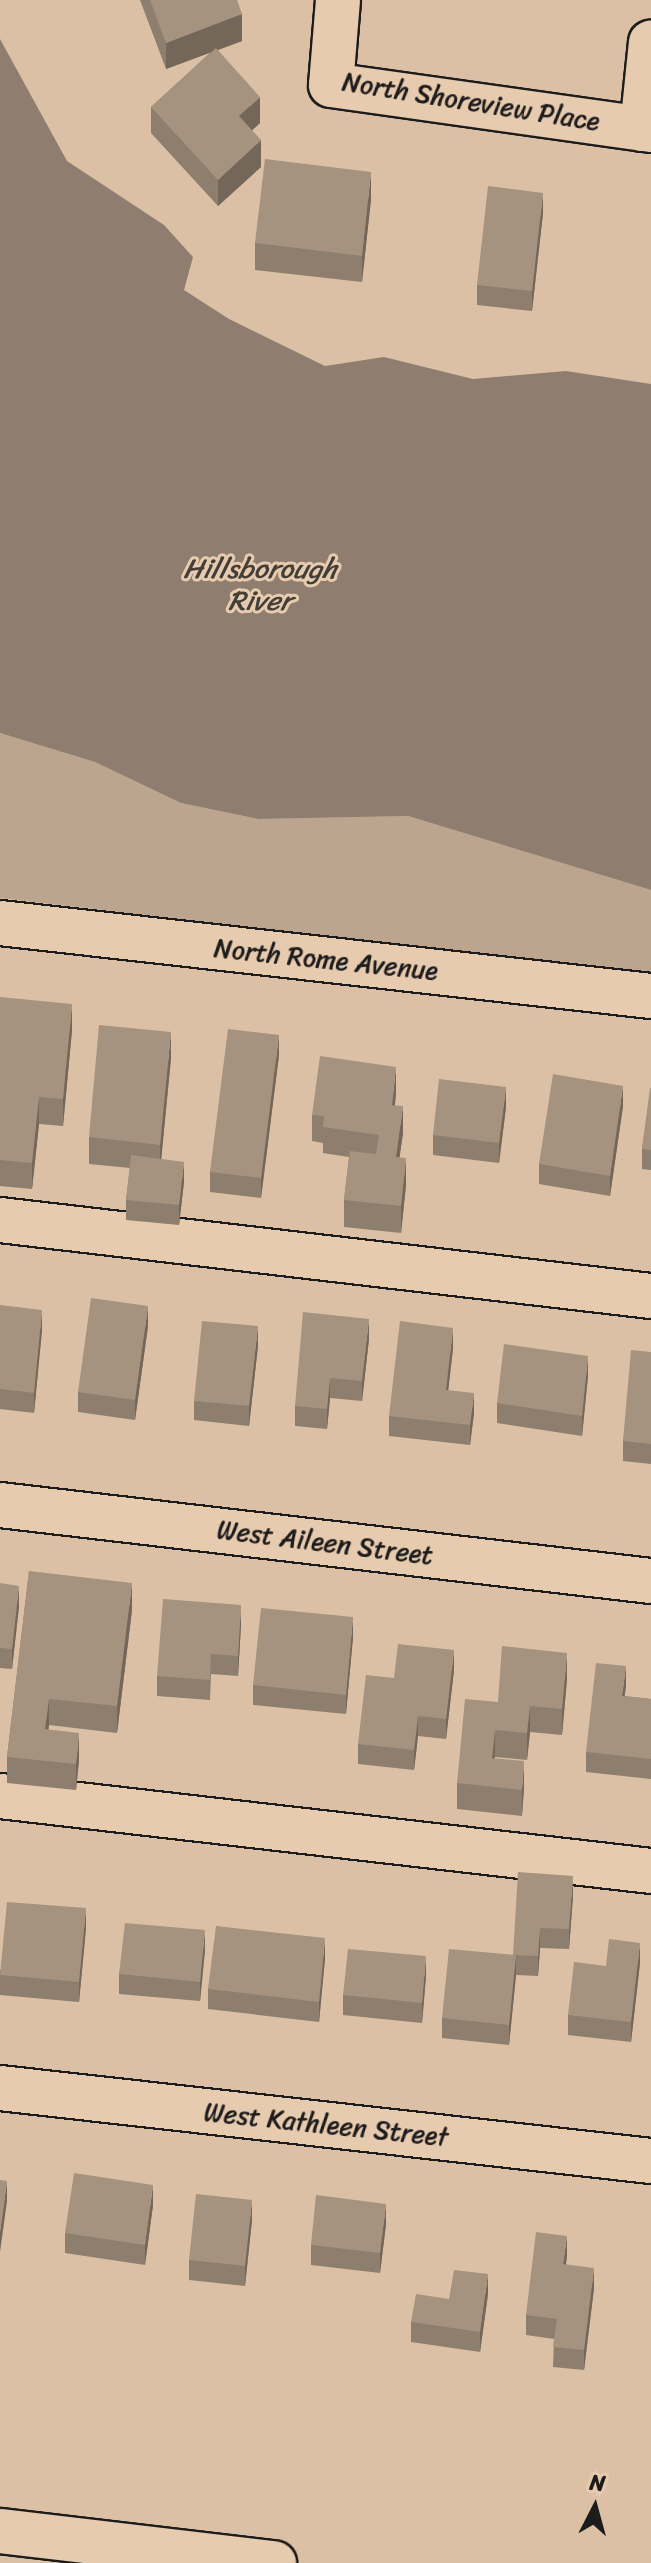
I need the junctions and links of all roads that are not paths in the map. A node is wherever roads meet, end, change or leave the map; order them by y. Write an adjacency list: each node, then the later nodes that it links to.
1 (338, 0): 3 (street, North Shoreview Place)
2 (651, 42): 3 (street)
3 (646, 130)
4 (0, 923): 5 (street, North Rome Avenue)
5 (651, 996)
6 (0, 1220): 7 (street)
7 (651, 1296)
8 (0, 1505): 9 (street, West Aileen Street)
9 (651, 1581)
10 (0, 1796): 11 (street)
11 (651, 1871)
12 (0, 2088): 13 (street, West Kathleen Street)
13 (651, 2161)
14 (0, 2531): 15 (street)
15 (74, 2552): 16 (street)
16 (155, 2556): 17 (street)
17 (274, 2563)

